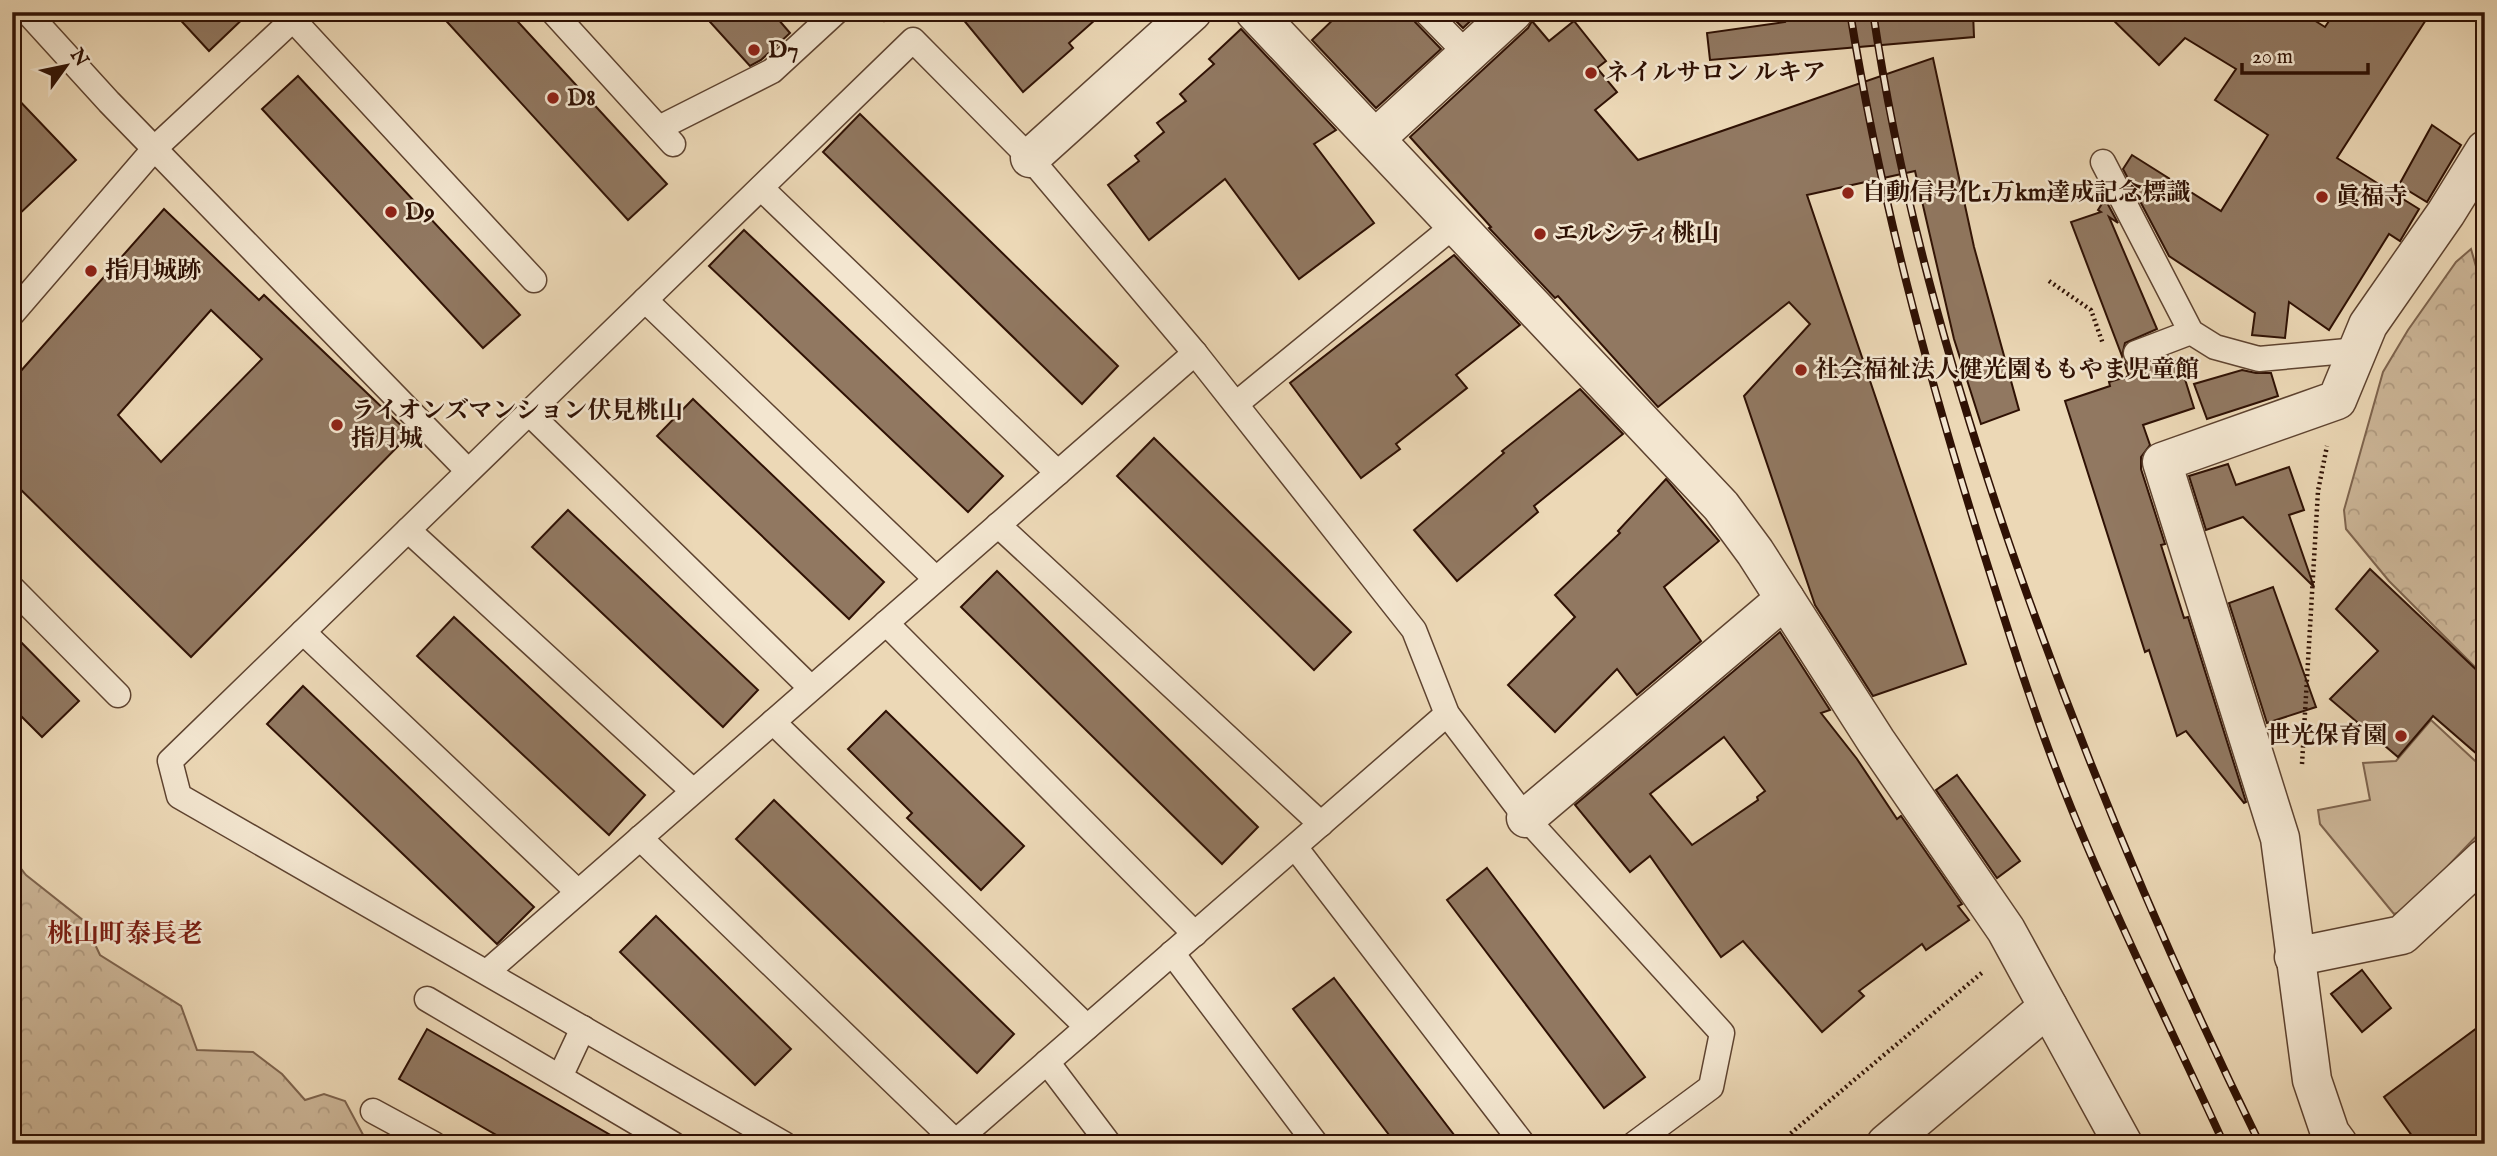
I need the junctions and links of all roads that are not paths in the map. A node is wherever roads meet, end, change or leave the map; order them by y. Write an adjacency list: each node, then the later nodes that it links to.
1 (27, 12): 11 (lane)
2 (553, 12): 3 (lane)
3 (836, 12)
4 (1192, 12): 13 (street)
5 (1255, 12): 10 (street)
6 (1426, 12): 9 (lane)
7 (1513, 12): 9 (street)
8 (293, 15): 11 (lane); 17 (lane)
9 (1467, 54): 10 (street)
10 (1375, 139): 16 (street)
11 (155, 148): 19 (lane); 26 (lane)
12 (2485, 150): 21 (street)
13 (1030, 158): 15 (lane); 22 (lane)
14 (2103, 162): 20 (lane)
15 (761, 188): 18 (lane); 27 (lane)
16 (1456, 224): 24 (lane); 32 (street)
17 (534, 280)
18 (645, 300): 25 (lane); 30 (lane)
19 (13, 311)
20 (2191, 332): 21 (lane); 23 (lane)
21 (2358, 350): 48 (street)
22 (1195, 353): 24 (lane); 27 (lane)
23 (2136, 353)
24 (1236, 404): 37 (lane)
25 (529, 413): 26 (lane); 35 (lane)
26 (468, 471): 29 (lane)
27 (1058, 473): 28 (lane)
28 (998, 525): 30 (lane); 41 (lane)
29 (408, 530): 34 (lane); 39 (lane)
30 (936, 579): 33 (lane)
31 (12, 587): 36 (lane)
32 (1785, 599): 40 (street); 51 (street)
33 (886, 623): 35 (lane); 46 (lane)
34 (303, 632): 45 (lane); 49 (lane)
35 (811, 688): 38 (lane)
36 (118, 695)
37 (1447, 714): 40 (lane); 41 (lane)
38 (773, 722): 39 (lane); 52 (lane)
39 (693, 792): 42 (lane)
40 (1526, 818): 64 (lane)
41 (1321, 824): 43 (lane)
42 (640, 838): 45 (lane); 57 (lane)
43 (1295, 847): 46 (lane); 63 (lane)
44 (2485, 858): 48 (street)
45 (578, 892): 49 (lane)
46 (1195, 934): 47 (lane)
47 (1172, 953): 52 (lane); 62 (lane)
48 (2294, 957): 67 (street)
49 (487, 972): 53 (lane)
50 (427, 999): 55 (lane)
51 (2049, 1007): 65 (street); 66 (street)
52 (1087, 1027): 54 (lane)
53 (583, 1028): 55 (lane); 60 (lane)
54 (1047, 1062): 57 (lane); 61 (lane)
55 (560, 1077): 59 (lane)
56 (373, 1111): 58 (lane)
57 (954, 1143)
58 (434, 1144)
59 (673, 1144)
60 (784, 1144)
61 (1109, 1144)
62 (1316, 1144)
63 (1522, 1144)
64 (1634, 1144)
65 (1886, 1144)
66 (2123, 1144)
67 (2338, 1144)

